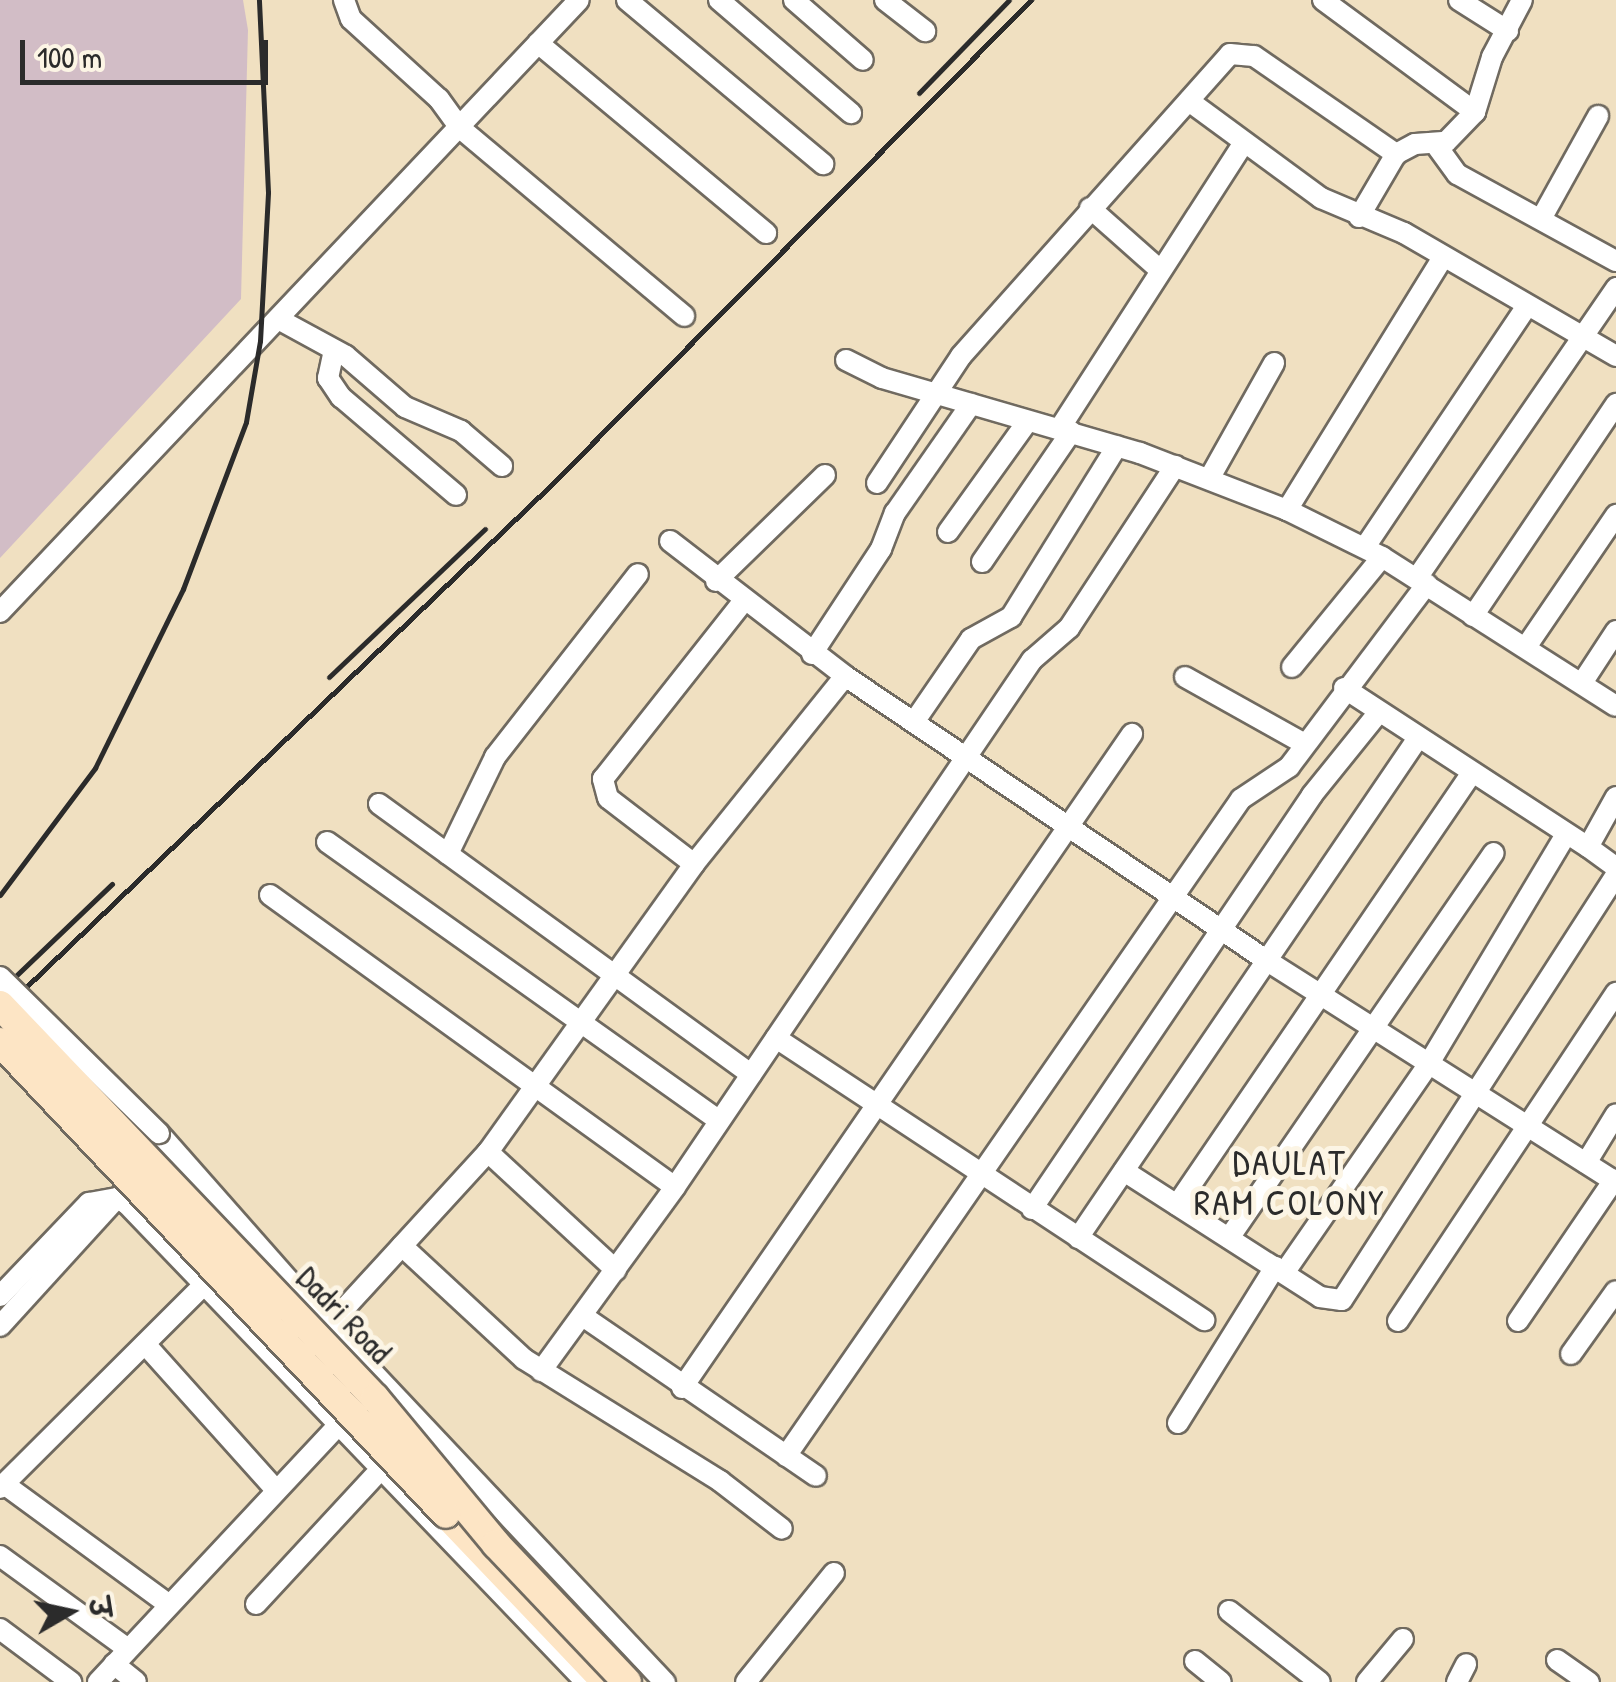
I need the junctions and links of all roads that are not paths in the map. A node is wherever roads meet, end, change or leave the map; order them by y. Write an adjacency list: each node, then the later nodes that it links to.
1 (344, 0): 18 (street)
2 (579, 0): 12 (street)
3 (628, 0): 22 (street)
4 (719, 0): 16 (street)
5 (794, 0): 13 (street)
6 (885, 0): 10 (street)
7 (1323, 0): 15 (street)
8 (1459, 0): 11 (street)
9 (1522, 0): 11 (street)
10 (925, 31)
11 (1508, 32): 15 (street)
12 (538, 43): 18 (street); 26 (street)
13 (863, 60)
14 (1189, 101): 19 (street); 21 (street); 23 (street)
15 (1476, 112): 20 (street)
16 (852, 113)
17 (1598, 116): 25 (street)
18 (459, 127): 32 (street); 33 (street)
19 (1243, 144): 24 (street); 29 (street)
20 (1436, 145): 21 (street); 25 (street)
21 (1396, 154): 24 (street)
22 (823, 164)
23 (1090, 208): 29 (street); 39 (street)
24 (1359, 218): 27 (street)
25 (1541, 220): 28 (street)
26 (766, 233)
27 (1443, 257): 31 (street); 51 (street)
28 (1616, 261)
29 (1160, 270): 43 (street)
30 (1616, 288): 34 (street)
31 (1526, 306): 34 (street); 55 (street)
32 (684, 316)
33 (280, 320): 35 (street); 61 (street)
34 (1584, 338): 36 (street); 58 (street)
35 (334, 350): 45 (street); 50 (street)
36 (1616, 356)
37 (846, 360): 39 (street)
38 (1274, 363): 48 (street)
39 (938, 394): 40 (street); 49 (street)
40 (971, 404): 42 (street); 65 (street)
41 (1616, 404): 62 (street)
42 (1027, 422): 43 (street); 53 (street)
43 (1066, 430): 44 (street); 56 (street)
44 (1117, 446): 46 (street); 73 (street)
45 (502, 466)
46 (1176, 466): 48 (street); 77 (street)
47 (825, 475): 59 (street)
48 (1209, 479): 51 (street)
49 (877, 483)
50 (456, 495)
51 (1287, 510): 55 (street)
52 (1616, 515): 64 (street)
53 (948, 532)
54 (670, 542): 59 (street)
55 (1374, 552): 58 (street); 66 (street)
56 (982, 562)
57 (638, 574): 86 (street)
58 (1422, 581): 62 (street); 70 (street)
59 (716, 582): 60 (street)
60 (742, 603): 65 (street); 87 (street)
61 (0, 612)
62 (1472, 616): 64 (street)
63 (1616, 631): 69 (street)
64 (1526, 647): 69 (street)
65 (812, 654): 67 (street)
66 (1292, 667)
67 (845, 676): 73 (street); 87 (street)
68 (1185, 678): 76 (street)
69 (1582, 682): 71 (street)
70 (1344, 688): 72 (street); 76 (street)
71 (1616, 706)
72 (1379, 712): 75 (street); 91 (street)
73 (914, 722): 77 (street)
74 (1132, 734): 81 (street)
75 (1418, 738): 78 (street); 92 (street)
76 (1305, 744): 90 (street)
77 (966, 758): 81 (street); 100 (street)
78 (1471, 774): 82 (street); 96 (street)
79 (1616, 797): 84 (street)
80 (379, 804): 86 (street)
81 (1069, 826): 90 (street); 106 (street)
82 (1566, 834): 84 (street); 102 (street)
83 (328, 842): 98 (street)
84 (1588, 847): 88 (street)
85 (1494, 852): 99 (street)
86 (448, 854): 94 (street)
87 (694, 864): 94 (street)
88 (1616, 871): 105 (street)
89 (270, 895): 104 (street)
90 (1172, 896): 91 (street); 113 (street)
91 (1226, 930): 92 (street); 118 (street)
92 (1269, 962): 96 (street); 112 (street)
93 (0, 977): 132 (street, bridge)
94 (617, 977): 98 (street); 103 (street)
95 (1616, 993): 109 (street)
96 (1322, 996): 99 (street); 117 (street)
97 (0, 1005): 161 (street, Dadri Road, bridge)
98 (578, 1025): 104 (street); 108 (street)
99 (1373, 1028): 102 (street); 120 (street)
100 (776, 1038): 103 (street); 106 (street)
101 (0, 1042): 160 (street, Dadri Road, bridge)
102 (1428, 1065): 105 (street); 123 (street)
103 (751, 1074): 108 (street)
104 (537, 1087): 110 (street); 115 (street)
105 (1479, 1095): 109 (street); 123 (street)
106 (876, 1106): 113 (street); 137 (street)
107 (1616, 1114): 111 (street)
108 (719, 1121): 115 (street)
109 (1531, 1128): 111 (street); 129 (street)
110 (488, 1152): 121 (street); 122 (street)
111 (1586, 1163): 114 (street)
112 (1124, 1171): 117 (street); 119 (street)
113 (979, 1173): 118 (street); 140 (street)
114 (1615, 1181): 130 (street)
115 (675, 1187): 122 (street)
116 (118, 1198): 124 (street); 125 (street); 131 (street)
117 (1177, 1205): 120 (street)
118 (1032, 1208): 119 (street)
119 (1078, 1238): 128 (street)
120 (1229, 1238): 123 (street)
121 (402, 1246): 132 (street); 136 (street)
122 (616, 1270): 127 (street)
123 (1279, 1270): 139 (street)
124 (205, 1284): 133 (street); 135 (street)
125 (0, 1296)
126 (1615, 1296): 134 (street)
127 (584, 1317): 136 (street); 137 (street)
128 (1204, 1320)
129 (1398, 1321)
130 (1518, 1321)
131 (0, 1326)
132 (329, 1326): 135 (street); 162 (street)
133 (145, 1344): 143 (street); 144 (street)
134 (1572, 1354)
135 (289, 1369): 138 (street)
136 (541, 1371): 145 (street)
137 (682, 1388): 140 (street)
138 (340, 1423): 141 (street); 144 (street)
139 (1178, 1423)
140 (786, 1456): 142 (street)
141 (382, 1468): 149 (street); 159 (street)
142 (816, 1476)
143 (2, 1486): 148 (street)
144 (275, 1489): 148 (street)
145 (782, 1529)
146 (0, 1556): 153 (street)
147 (834, 1574): 163 (street)
148 (168, 1604): 153 (street)
149 (256, 1604)
150 (1229, 1611): 165 (street)
151 (0, 1629): 156 (street)
152 (1403, 1638): 166 (street)
153 (121, 1656): 157 (street); 158 (street)
154 (1195, 1660): 164 (street)
155 (1557, 1660): 167 (street)
156 (70, 1682)
157 (98, 1682)
158 (136, 1682)
159 (586, 1682)
160 (606, 1682)
161 (627, 1682)
162 (664, 1682)
163 (746, 1682)
164 (1221, 1682)
165 (1320, 1682)
166 (1367, 1682)
167 (1589, 1682)

